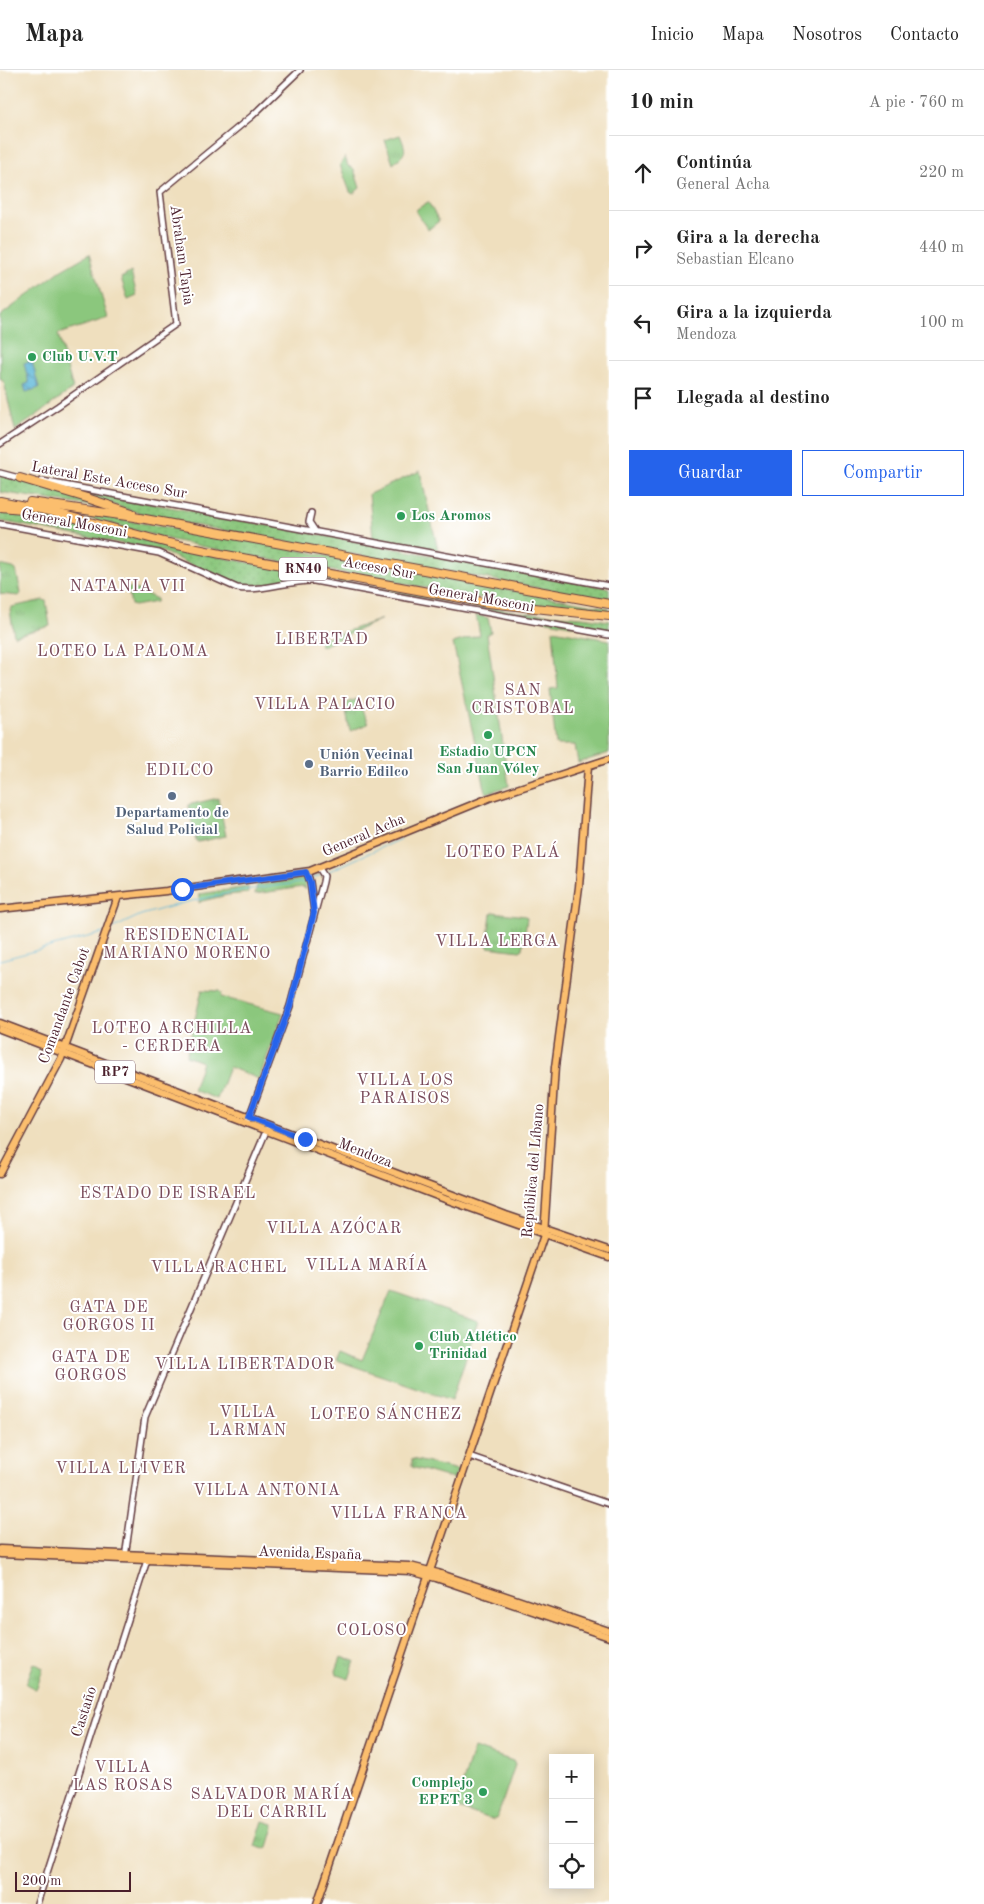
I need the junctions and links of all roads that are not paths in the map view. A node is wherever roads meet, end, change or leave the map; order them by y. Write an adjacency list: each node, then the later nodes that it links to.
1 (300, 70): 2 (street, Abraham Tapia)
2 (0, 444)
3 (0, 474): 4 (street, Lateral Este Acceso Sur)
4 (20, 478): 10 (highway); 12 (street, Lateral Este Acceso Sur)
5 (0, 496): 10 (highway, Acceso Sur / RN40)
6 (0, 501): 8 (highway, Acceso Sur / RN40)
7 (0, 507): 8 (highway)
8 (58, 513): 15 (highway, Acceso Sur / RN40)
9 (311, 513): 12 (street)
10 (158, 522): 14 (highway, Acceso Sur / RN40)
11 (0, 524): 16 (street, General Mosconi)
12 (315, 532): 13 (street)
13 (609, 586)
14 (609, 604)
15 (609, 616)
16 (609, 635)
17 (609, 759): 18 (main road, General Acha)
18 (588, 766): 19 (main road, General Acha); 30 (main road, República del Líbano)
19 (319, 868): 20 (main road, General Acha); 23 (street)
20 (306, 872): 21 (main road, General Acha); 23 (street)
21 (118, 896): 22 (main road, General Acha); 26 (main road, Comandante Cabot)
22 (0, 909)
23 (314, 913): 27 (street)
24 (0, 1023): 26 (main road, Mendoza / RP7)
25 (0, 1029): 26 (main road, Mendoza / RP7)
26 (65, 1050): 27 (main road, Mendoza / RP7); 29 (main road, Comandante Cabot)
27 (248, 1120): 28 (main road, Mendoza / RP7)
28 (267, 1128): 30 (main road, Mendoza / RP7); 37 (street)
29 (0, 1174)
30 (544, 1232): 31 (main road, Mendoza / RP7); 32 (main road, Mendoza / RP7); 33 (main road, República del Líbano)
31 (609, 1250)
32 (609, 1257)
33 (469, 1456): 34 (street); 39 (main road, República del Líbano)
34 (609, 1504)
35 (0, 1549): 37 (main road, Avenida España)
36 (0, 1554): 37 (main road, Avenida España)
37 (125, 1557): 38 (main road, Avenida España)
38 (147, 1558): 39 (main road, Avenida España); 42 (street, Castaño)
39 (429, 1573): 40 (main road, Avenida España); 41 (main road, Avenida España); 43 (main road, República del Líbano)
40 (609, 1631)
41 (609, 1637)
42 (37, 1904)
43 (317, 1904)

